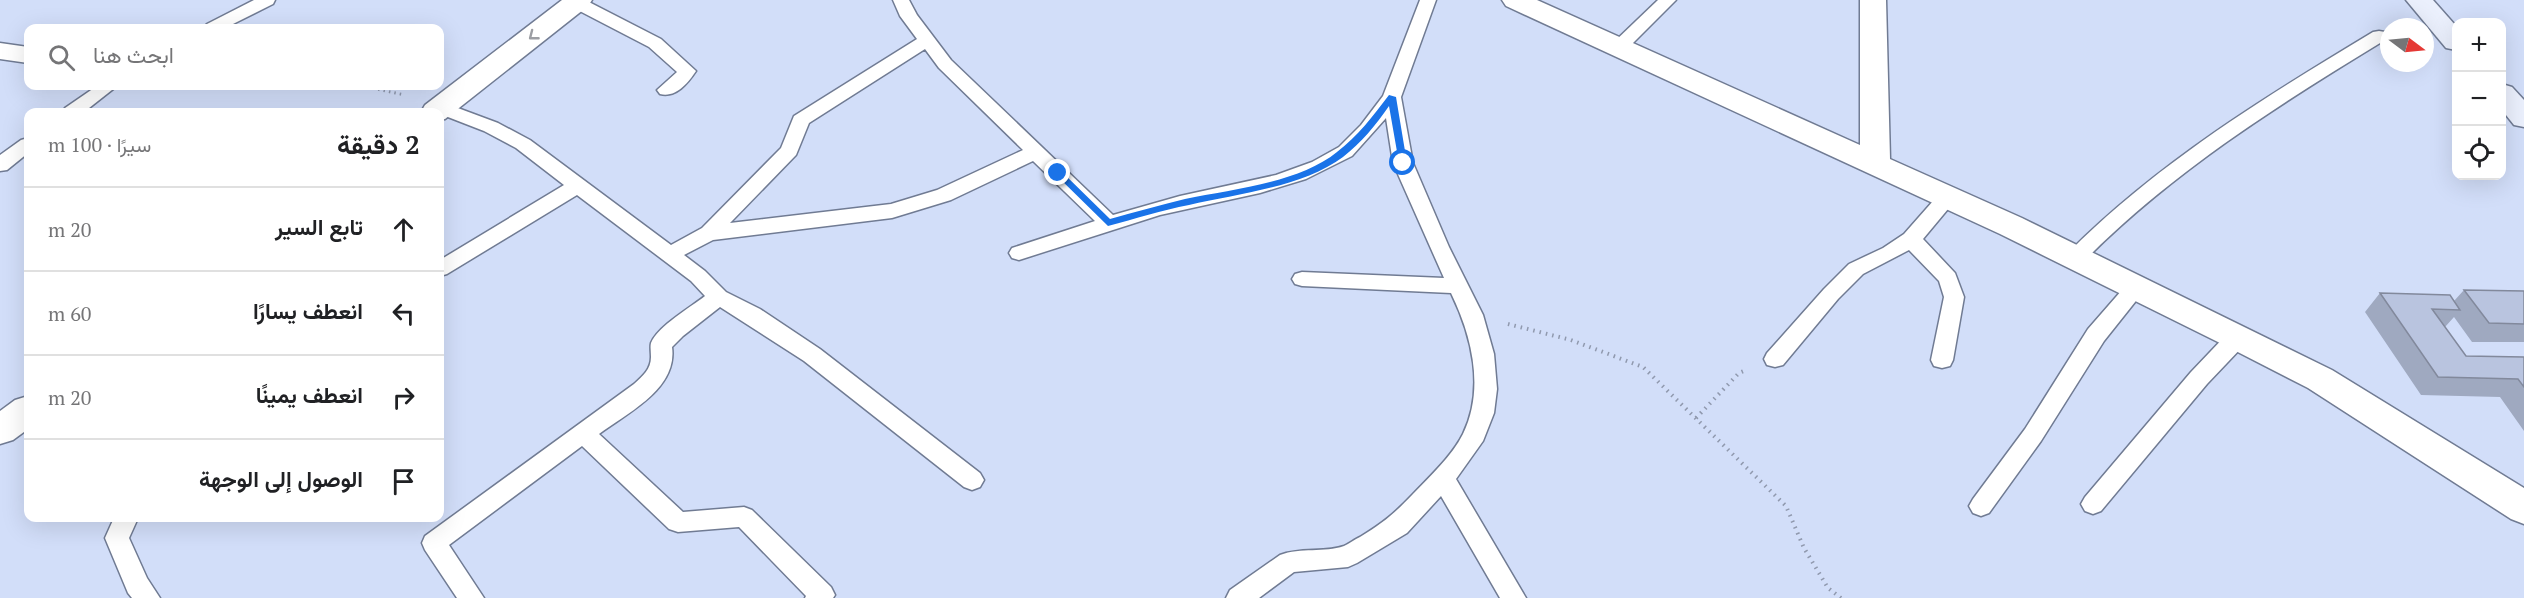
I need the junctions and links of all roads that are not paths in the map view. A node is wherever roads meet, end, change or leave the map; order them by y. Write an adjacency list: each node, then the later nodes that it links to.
1 (267, 0): 9 (lane)
2 (901, 0): 12 (lane)
3 (1428, 0): 18 (lane)
4 (1515, 0): 13 (street)
5 (1668, 0): 13 (lane)
6 (1874, 0): 27 (street)
7 (2420, 0): 11 (street)
8 (578, 1): 17 (lane); 21 (street, one-way to 21)
9 (221, 24)
10 (2379, 36): 35 (lane)
11 (2452, 36)
12 (928, 40): 25 (lane); 31 (lane)
13 (1619, 47): 27 (street)
14 (0, 51): 15 (street)
15 (24, 54)
16 (102, 90): 20 (lane)
17 (666, 90)
18 (1392, 97): 30 (lane); 38 (lane)
19 (2506, 98): 23 (street)
20 (78, 108)
21 (441, 108)
22 (444, 112): 28 (lane)
23 (2524, 118)
24 (24, 147): 26 (lane)
25 (1036, 152): 30 (lane); 31 (lane)
26 (0, 165)
27 (1875, 165): 29 (street)
28 (579, 184): 34 (lane); 36 (lane)
29 (1948, 197): 32 (lane); 35 (street)
30 (1108, 222): 33 (lane)
31 (709, 233): 34 (lane)
32 (1911, 239): 42 (lane); 43 (lane)
33 (1019, 253)
34 (670, 254): 40 (lane)
35 (2076, 257): 39 (street)
36 (444, 267)
37 (1302, 279): 38 (lane)
38 (1457, 286): 45 (lane)
39 (2136, 286): 41 (street); 48 (lane)
40 (719, 297): 44 (lane); 46 (lane)
41 (2238, 337): 47 (lane); 49 (street)
42 (1775, 358)
43 (1942, 360)
44 (583, 433): 52 (lane); 53 (lane)
45 (1443, 478): 54 (lane); 55 (lane)
46 (972, 480)
47 (2093, 504)
48 (1981, 506)
49 (2524, 508)
50 (124, 522): 51 (lane)
51 (147, 598)
52 (471, 598)
53 (818, 598)
54 (1239, 598)
55 (1513, 598)

